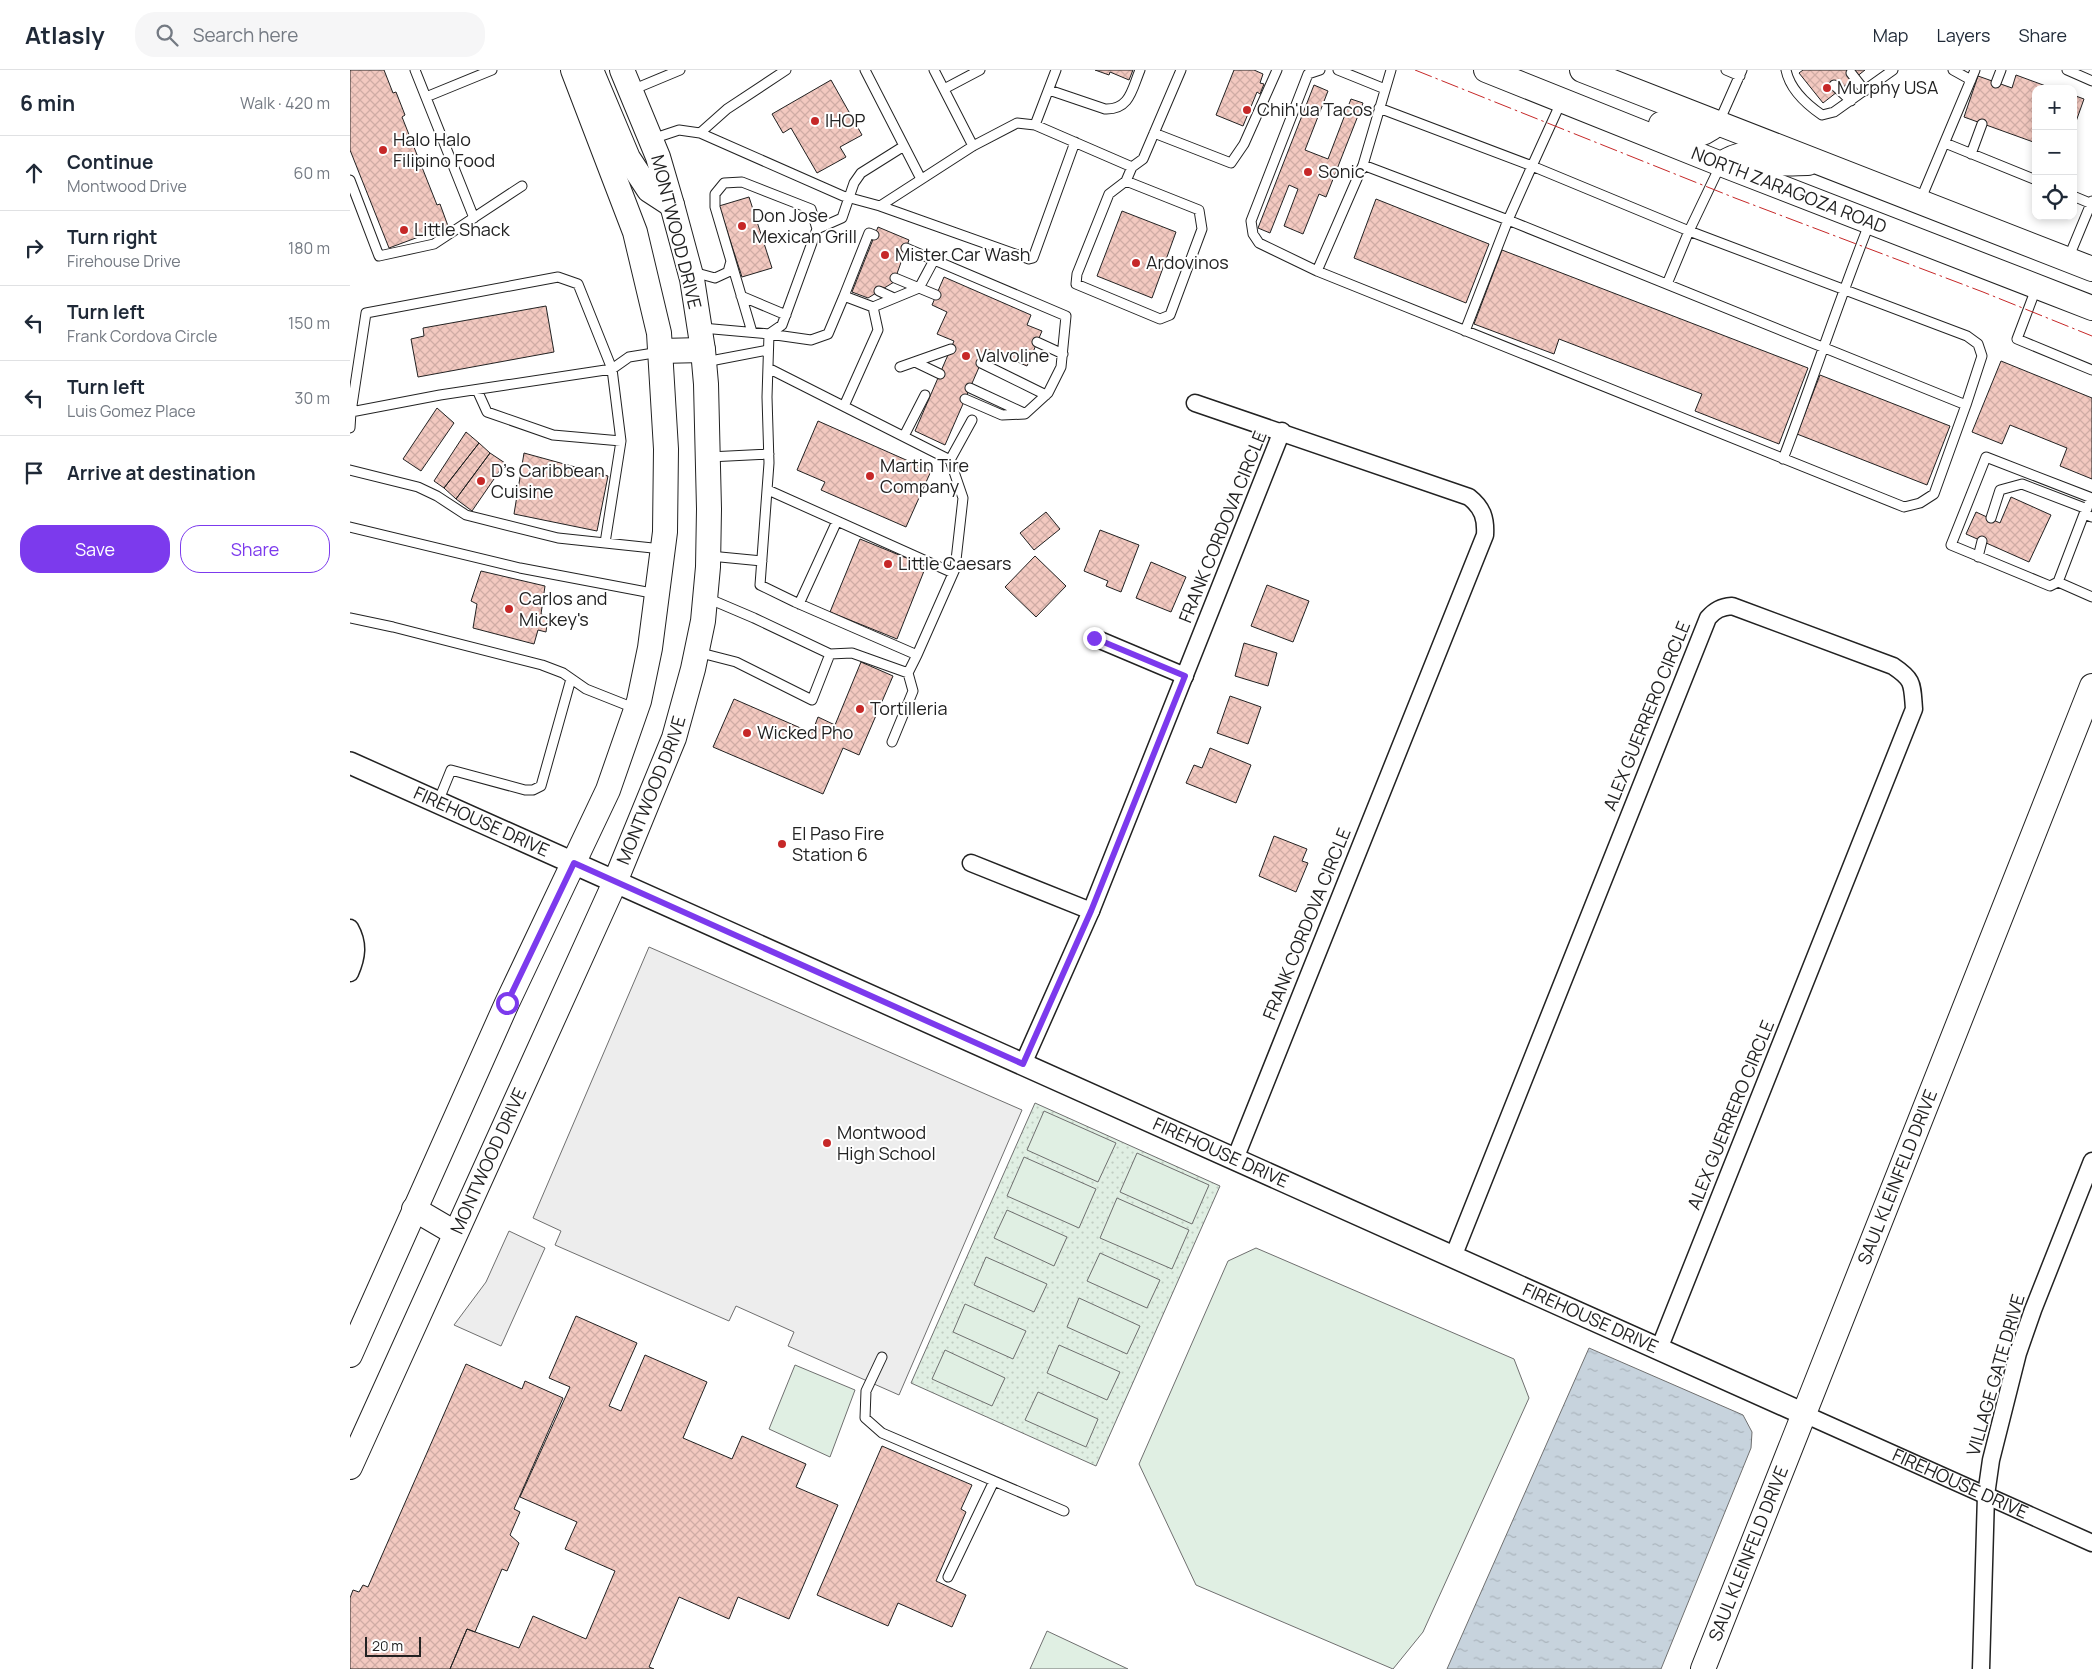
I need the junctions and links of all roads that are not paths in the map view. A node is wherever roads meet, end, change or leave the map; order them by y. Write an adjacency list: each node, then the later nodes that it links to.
1 (415, 70): 37 (lane)
2 (492, 70): 37 (lane)
3 (573, 70): 103 (main road)
4 (591, 70): 67 (main road)
5 (680, 70): 28 (lane)
6 (786, 70): 45 (lane)
7 (865, 70): 50 (lane)
8 (934, 70): 34 (lane)
9 (980, 70): 34 (lane)
10 (1056, 70): 35 (lane)
11 (1140, 70): 35 (lane)
12 (1181, 70): 46 (lane)
13 (1277, 70): 46 (lane)
14 (1320, 70): 81 (lane)
15 (1338, 70): 33 (lane)
16 (1390, 70): 33 (lane)
17 (1486, 70): 38 (main road, NORTH ZARAGOZA ROAD)
18 (1582, 70): 42 (main road, NORTH ZARAGOZA ROAD)
19 (1726, 70): 26 (lane)
20 (1786, 70): 39 (lane)
21 (1892, 70): 36 (lane)
22 (1953, 70): 29 (lane)
23 (1975, 70): 29 (lane)
24 (2001, 70): 31 (lane)
25 (2067, 70): 30 (lane)
26 (1741, 73): 42 (lane)
27 (1851, 73): 36 (lane)
28 (626, 80): 47 (main road, MONTWOOD DRIVE)
29 (1971, 80): 49 (lane)
30 (2092, 81)
31 (1996, 83)
32 (1834, 85): 39 (lane)
33 (1385, 88): 40 (lane)
34 (944, 89): 51 (lane)
35 (1048, 90): 44 (lane)
36 (1865, 91): 39 (lane)
37 (426, 97): 69 (lane)
38 (1562, 100): 41 (main road, NORTH ZARAGOZA ROAD); 56 (lane)
39 (1850, 101)
40 (1380, 108): 53 (lane); 56 (lane)
41 (1597, 114): 42 (main road); 54 (main road, NORTH ZARAGOZA ROAD)
42 (1718, 123): 55 (main road, NORTH ZARAGOZA ROAD)
43 (1982, 124): 52 (lane)
44 (1035, 125): 48 (lane); 51 (lane)
45 (700, 133): 47 (lane); 64 (lane)
46 (1154, 133): 57 (lane)
47 (650, 140): 67 (main road, MONTWOOD DRIVE)
48 (1075, 142): 57 (lane); 68 (lane)
49 (1944, 143): 52 (lane); 65 (lane)
50 (904, 146): 59 (lane); 64 (lane)
51 (973, 146): 59 (lane)
52 (1971, 154): 58 (lane)
53 (1363, 164): 70 (lane); 81 (lane)
54 (1721, 164): 55 (main road); 71 (main road, NORTH ZARAGOZA ROAD); 73 (lane)
55 (1822, 164): 65 (main road, NORTH ZARAGOZA ROAD)
56 (1532, 166): 70 (lane); 73 (lane)
57 (1132, 167): 61 (lane)
58 (2032, 178)
59 (921, 179): 68 (lane)
60 (350, 180): 69 (lane)
61 (1126, 181): 61 (lane)
62 (522, 186): 69 (lane)
63 (2077, 197): 66 (lane)
64 (849, 198): 68 (lane); 72 (lane)
65 (1920, 202): 77 (main road, NORTH ZARAGOZA ROAD)
66 (2092, 203): 77 (lane)
67 (672, 205): 80 (main road, MONTWOOD DRIVE)
68 (880, 206)
69 (474, 218)
70 (1508, 220): 83 (lane); 95 (lane)
71 (1870, 221): 84 (main road, NORTH ZARAGOZA ROAD); 86 (lane)
72 (817, 228): 78 (lane); 94 (lane)
73 (1689, 231): 83 (lane); 86 (lane)
74 (874, 235): 90 (lane)
75 (906, 248): 76 (lane)
76 (934, 260): 85 (lane); 104 (lane)
77 (2068, 260): 79 (main road, NORTH ZARAGOZA ROAD)
78 (731, 261): 80 (lane); 89 (lane)
79 (2092, 269)
80 (690, 271): 99 (main road, MONTWOOD DRIVE)
81 (1317, 271): 95 (lane)
82 (895, 278): 85 (lane)
83 (1667, 284): 100 (lane)
84 (2038, 286): 93 (main road, NORTH ZARAGOZA ROAD); 110 (lane)
85 (919, 288): 88 (lane); 91 (lane)
86 (1843, 289): 100 (lane); 118 (lane)
87 (879, 291): 91 (lane)
88 (936, 295)
89 (741, 296): 94 (lane); 96 (lane)
90 (844, 296): 92 (lane); 97 (lane)
91 (894, 298): 92 (lane)
92 (873, 307): 119 (lane)
93 (2092, 308)
94 (786, 315): 97 (lane)
95 (1465, 331): 129 (lane)
96 (752, 332): 97 (lane); 99 (lane)
97 (769, 334): 102 (lane)
98 (1038, 342): 104 (lane)
99 (702, 347): 102 (lane); 103 (main road); 128 (main road, MONTWOOD DRIVE)
100 (1824, 348): 118 (lane); 129 (lane)
101 (951, 349): 105 (lane)
102 (768, 350): 107 (lane)
103 (660, 352): 109 (lane); 139 (main road)
104 (1063, 354): 115 (lane)
105 (915, 362): 108 (lane); 111 (lane)
106 (981, 362): 115 (lane)
107 (768, 368): 119 (lane); 127 (lane)
108 (900, 368)
109 (612, 369): 113 (lane); 120 (lane); 126 (lane)
110 (2092, 370)
111 (940, 374)
112 (970, 388): 121 (lane)
113 (477, 390): 120 (lane); 126 (lane)
114 (924, 395): 125 (lane)
115 (1046, 395): 121 (lane)
116 (965, 399): 121 (lane)
117 (1195, 402): 124 (street)
118 (1966, 405): 129 (lane)
119 (844, 406): 125 (lane)
120 (352, 412): 123 (lane)
121 (1025, 414)
122 (972, 420): 130 (lane)
123 (350, 428)
124 (1282, 431): 155 (street, FRANK CORDOVA CIRCLE); 169 (street, FRANK CORDOVA CIRCLE)
125 (904, 436): 130 (lane)
126 (621, 441): 138 (lane)
127 (769, 454): 128 (lane); 132 (lane)
128 (707, 457): 140 (main road, MONTWOOD DRIVE)
129 (1783, 459)
130 (950, 460): 143 (lane)
131 (350, 470): 138 (lane)
132 (768, 490): 135 (lane); 142 (lane)
133 (2088, 514): 134 (lane); 141 (lane); 144 (lane)
134 (1991, 518)
135 (837, 521): 143 (lane); 148 (lane)
136 (350, 527): 145 (lane)
137 (1982, 541): 141 (lane)
138 (605, 543): 139 (lane)
139 (663, 549): 145 (main road)
140 (708, 556): 142 (lane); 146 (main road, MONTWOOD DRIVE)
141 (1978, 556): 144 (lane)
142 (762, 562): 148 (lane)
143 (953, 573): 153 (lane)
144 (2058, 582): 147 (lane)
145 (657, 594): 158 (main road)
146 (705, 597): 151 (main road, MONTWOOD DRIVE); 152 (lane)
147 (2092, 597)
148 (799, 604): 153 (lane)
149 (350, 618): 156 (lane)
150 (1094, 638): 155 (street)
151 (696, 652): 152 (lane); 164 (main road, MONTWOOD DRIVE)
152 (830, 654): 154 (lane)
153 (917, 655): 154 (lane)
154 (908, 673): 159 (lane)
155 (1185, 676): 165 (street, FRANK CORDOVA CIRCLE)
156 (571, 679): 158 (lane); 161 (lane)
157 (2092, 686): 177 (main road, SAUL KLEINFELD DRIVE)
158 (637, 710): 162 (main road)
159 (892, 742)
160 (350, 763): 161 (street, FIREHOUSE DRIVE)
161 (438, 802): 162 (street, FIREHOUSE DRIVE)
162 (574, 863): 164 (street, FIREHOUSE DRIVE); 171 (main road)
163 (971, 863): 165 (street)
164 (615, 882): 168 (street, FIREHOUSE DRIVE); 172 (main road, MONTWOOD DRIVE)
165 (1091, 911): 168 (street, FRANK CORDOVA CIRCLE)
166 (350, 928): 167 (street)
167 (350, 973)
168 (1023, 1064): 169 (street, FIREHOUSE DRIVE)
169 (1235, 1159): 173 (street, FIREHOUSE DRIVE)
170 (2092, 1161): 180 (street, VILLAGE GATE DRIVE)
171 (414, 1209): 172 (main road); 175 (main road)
172 (455, 1233): 178 (main road, MONTWOOD DRIVE)
173 (1453, 1257): 174 (street, FIREHOUSE DRIVE); 174 (street, ALEX GUERRERO CIRCLE)
174 (1659, 1349): 177 (street, FIREHOUSE DRIVE)
175 (350, 1354)
176 (882, 1357): 179 (lane)
177 (1804, 1414): 180 (street, FIREHOUSE DRIVE); 184 (main road, SAUL KLEINFELD DRIVE)
178 (350, 1467)
179 (994, 1481): 181 (lane); 183 (lane)
180 (1986, 1495): 182 (street, FIREHOUSE DRIVE); 185 (street, VILLAGE GATE DRIVE)
181 (1064, 1511)
182 (2092, 1543)
183 (948, 1577)
184 (1703, 1669)
185 (1981, 1669)

